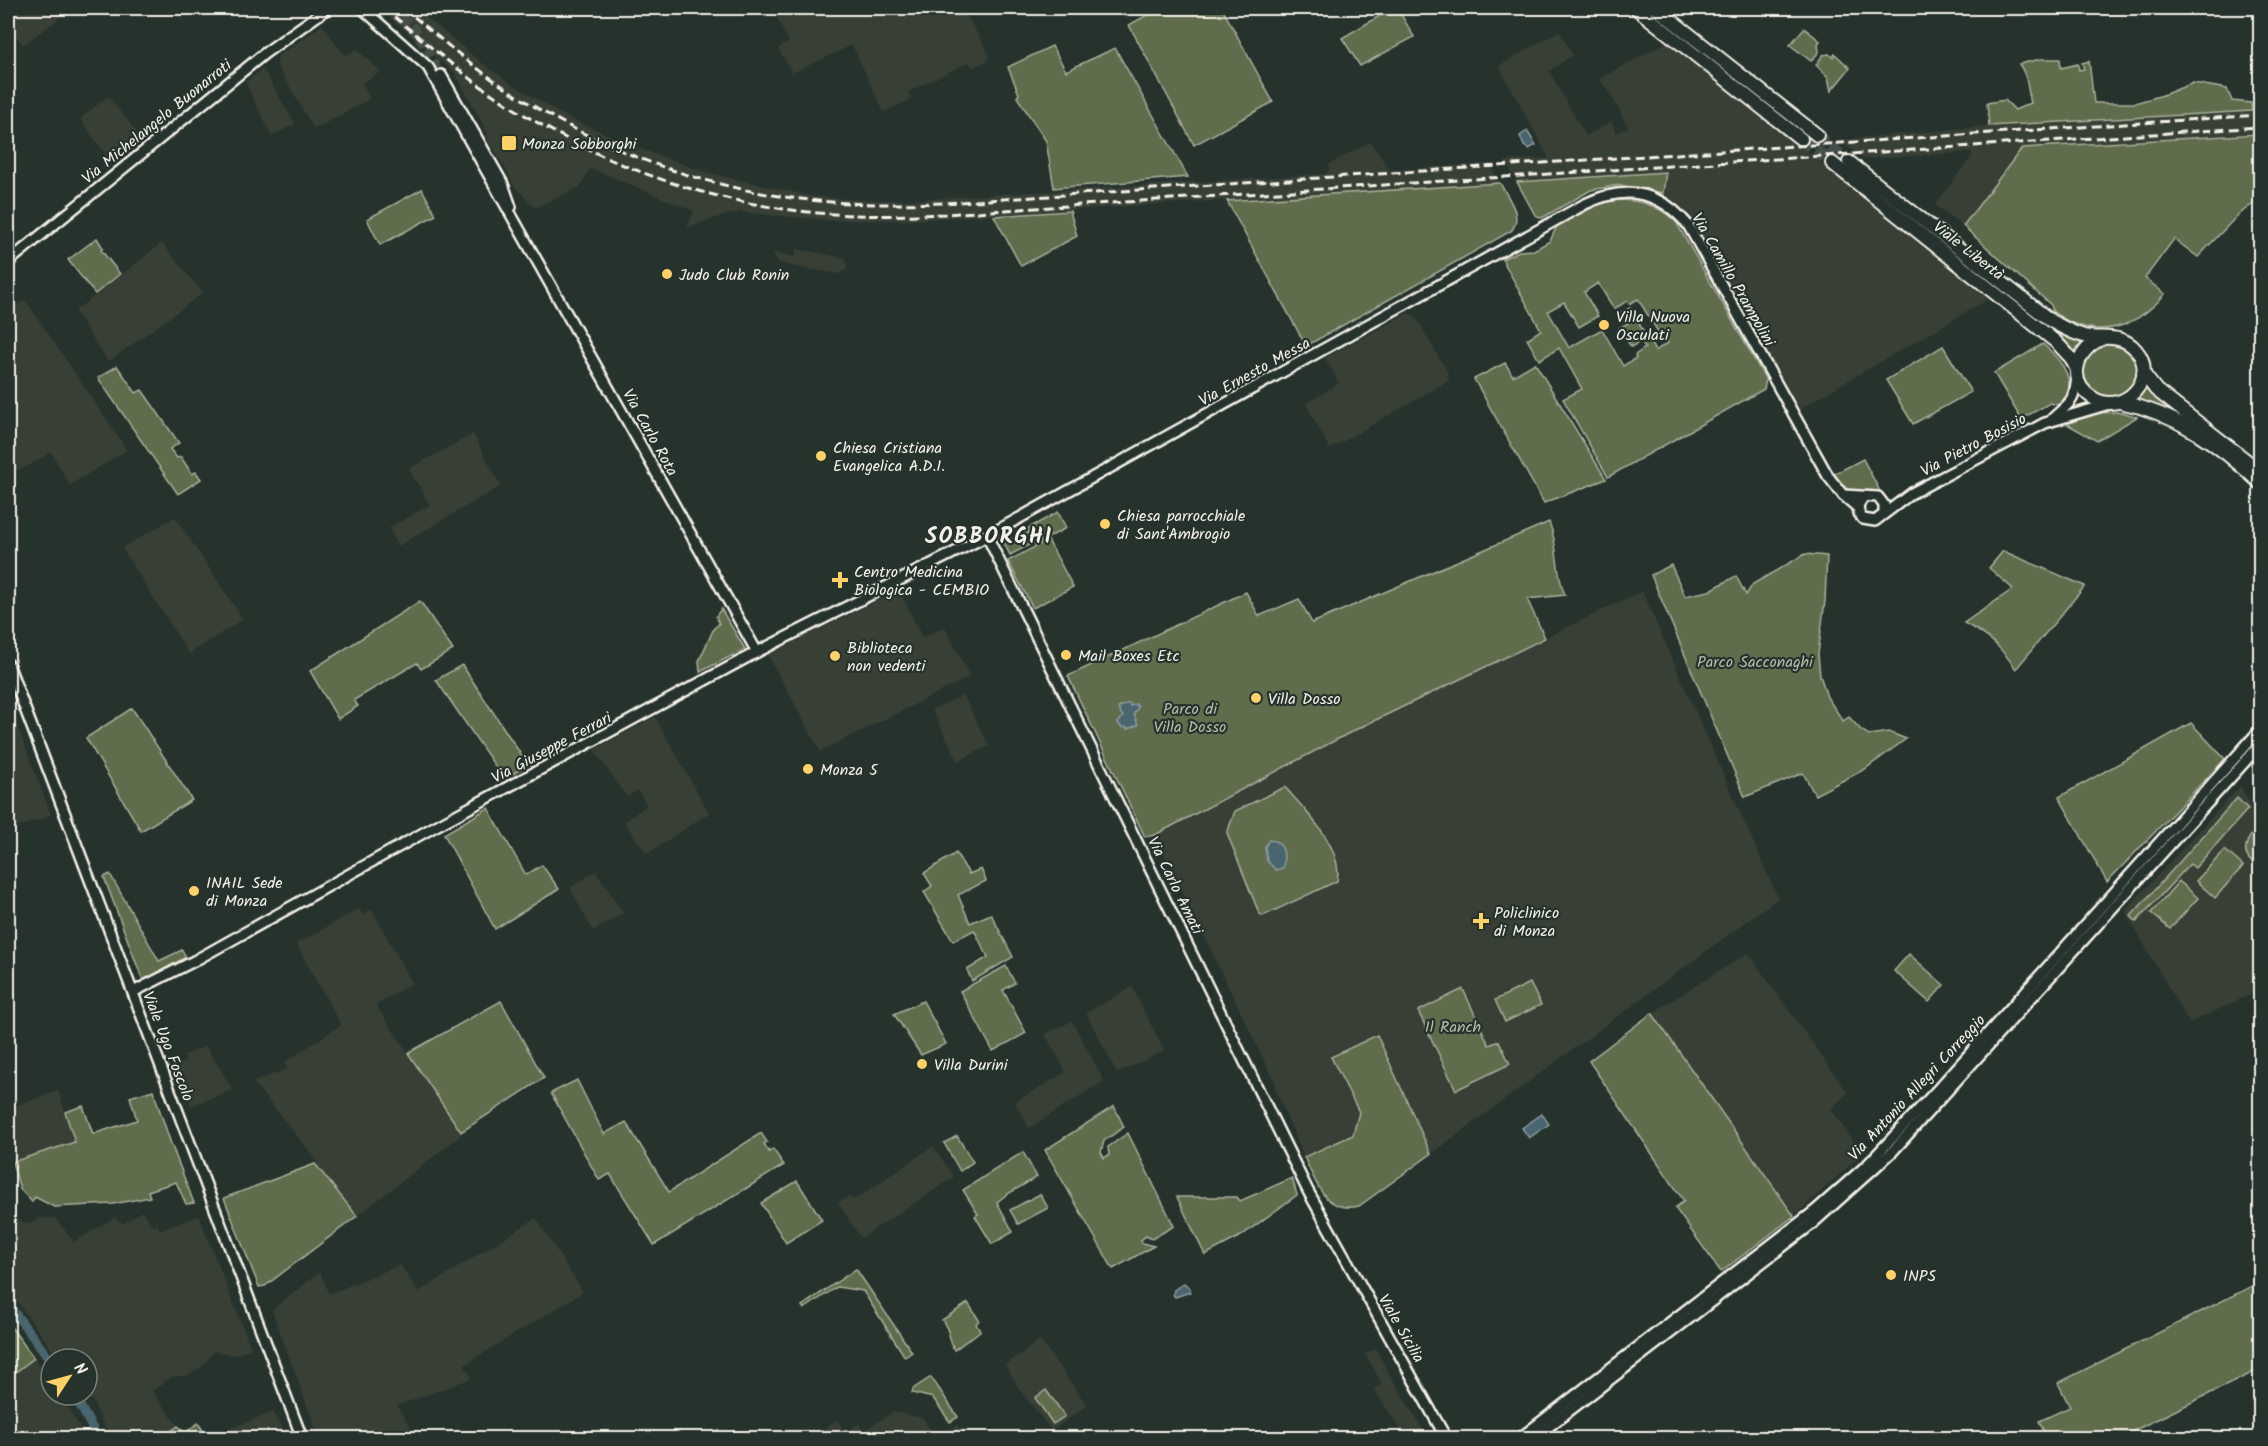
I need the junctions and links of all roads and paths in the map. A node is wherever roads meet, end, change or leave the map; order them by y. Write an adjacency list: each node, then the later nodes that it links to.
1 (327, 8): 12 (street, Via Michelangelo Buonarroti)
2 (362, 8): 10 (street, Via Carlo Rota)
3 (1636, 8): 7 (main road)
4 (1656, 8): 6 (main road)
5 (441, 75): 10 (street, Via Carlo Rota)
6 (1817, 135)
7 (1801, 139)
8 (1849, 162): 13 (main road, Viale Libertà)
9 (1832, 163): 14 (main road, Viale Libertà)
10 (519, 226): 27 (street, Via Carlo Rota)
11 (1536, 232): 20 (street, Via Camillo Prampolini); 26 (street, Via Ernesto Messa)
12 (8, 262)
13 (2104, 338): 14 (main road); 15 (main road, Viale Libertà)
14 (2078, 373): 16 (main road, Viale Libertà); 17 (street, Via Pietro Bosisio)
15 (2143, 373): 16 (main road); 18 (main road, Viale Libertà)
16 (2114, 403): 17 (street, Via Pietro Bosisio); 19 (main road, Viale Libertà)
17 (2052, 419): 21 (street, Via Pietro Bosisio)
18 (2260, 471)
19 (2260, 483)
20 (1843, 495): 22 (street); 24 (street, Via Camillo Prampolini)
21 (1907, 496): 23 (street, Via Pietro Bosisio); 25 (street, Via Pietro Bosisio)
22 (1864, 497): 23 (street); 24 (street)
23 (1882, 500): 25 (street)
24 (1858, 508): 25 (street)
25 (1884, 513)
26 (987, 536): 27 (street, Via Giuseppe Ferrari); 32 (street, Via Carlo Amati)
27 (757, 652): 31 (street, Via Giuseppe Ferrari)
28 (8, 664): 31 (street, Viale Ugo Foscolo)
29 (2260, 730): 35 (street, Via Antonio Allegri Correggio)
30 (2260, 745): 36 (street, Via Antonio Allegri Correggio)
31 (133, 992): 33 (street, Viale Ugo Foscolo)
32 (1338, 1246): 34 (street, Viale Sicilia)
33 (302, 1438)
34 (1448, 1438)
35 (1520, 1438)
36 (1534, 1438)

